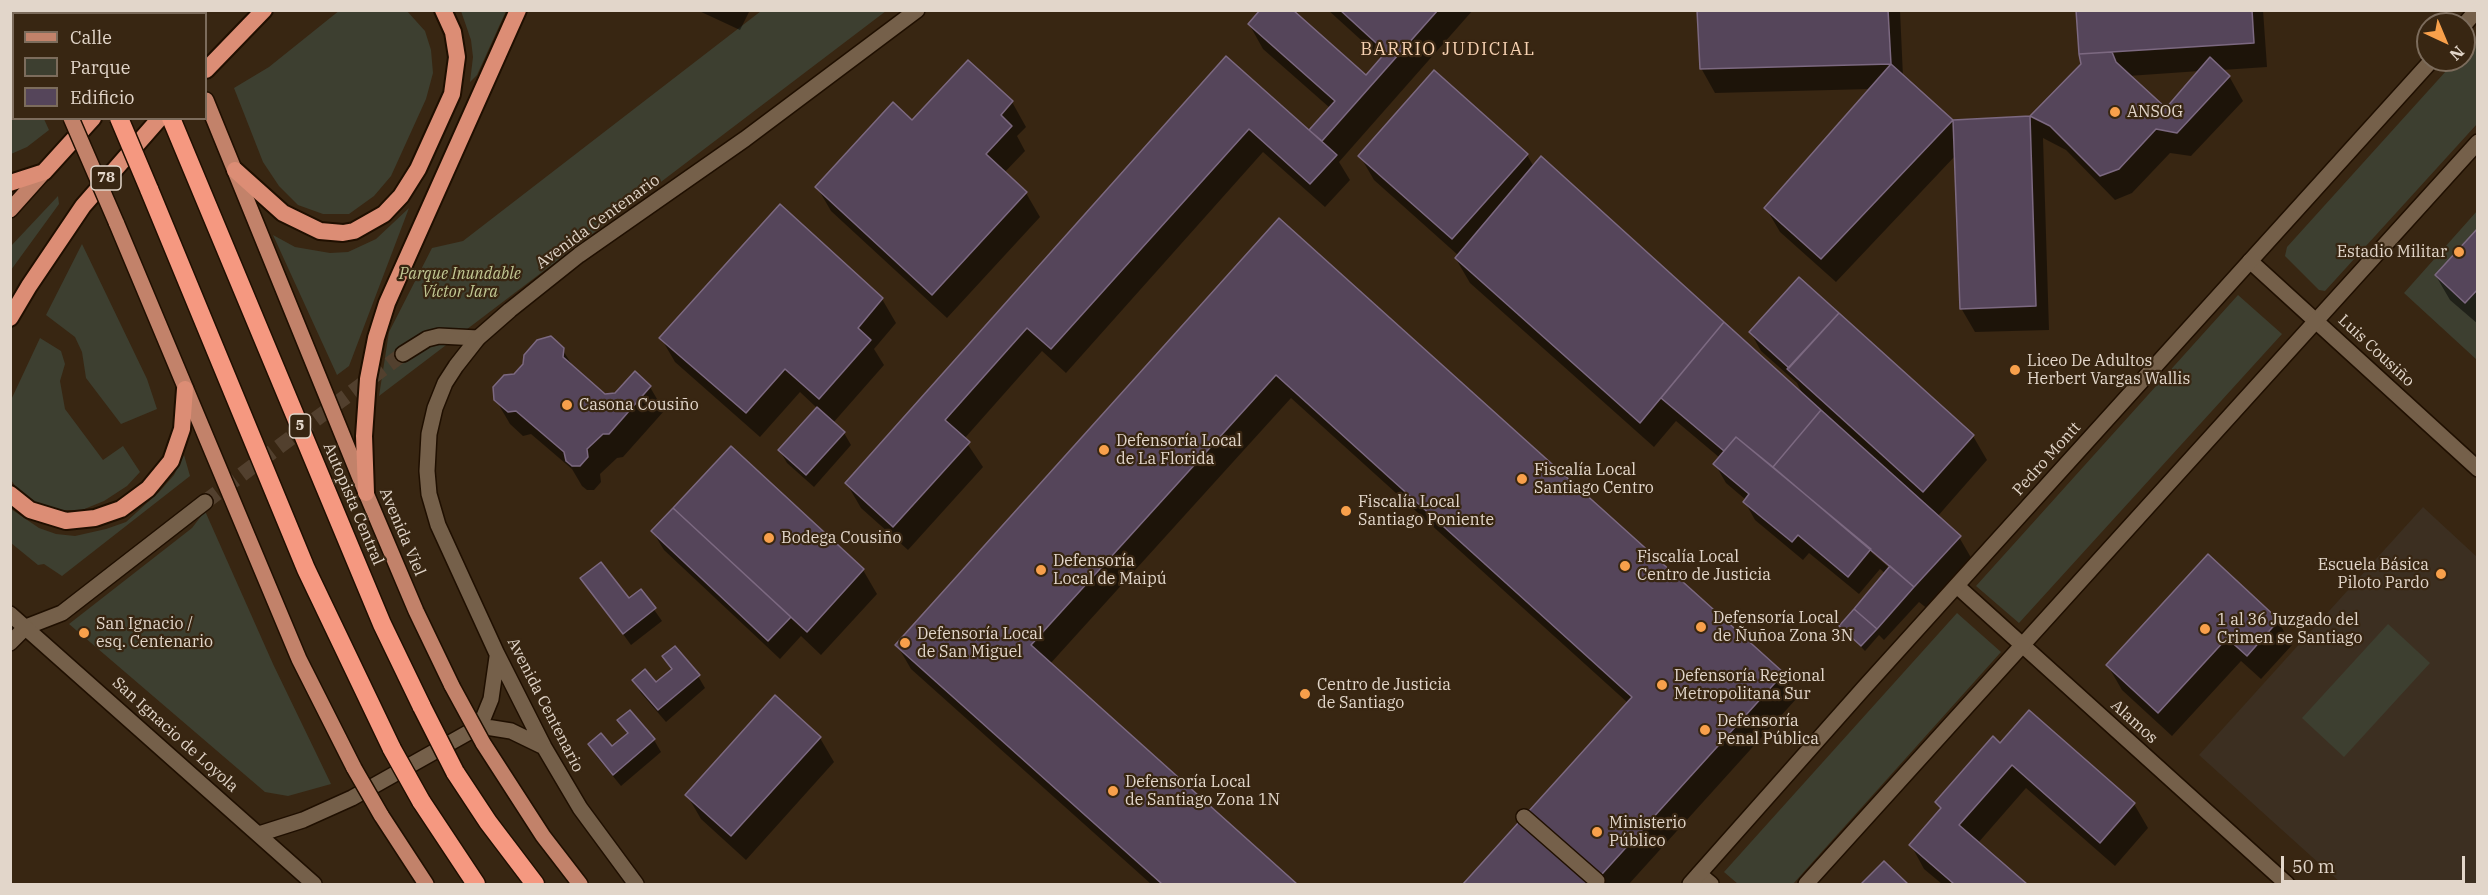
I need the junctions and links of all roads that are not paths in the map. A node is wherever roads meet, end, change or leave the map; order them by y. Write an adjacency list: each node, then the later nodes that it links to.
1 (264, 10): 5 (highway)
2 (443, 10): 14 (highway)
3 (518, 10): 25 (highway)
4 (911, 12): 21 (street, Avenida Centenario)
5 (207, 69)
6 (2421, 72): 18 (street, Pedro Montt)
7 (207, 102): 14 (main road, Avenida Viel)
8 (72, 120): 23 (main road, bridge)
9 (91, 120): 15 (highway)
10 (119, 120): 42 (highway, bridge)
11 (158, 120): 19 (highway, 78)
12 (172, 120): 43 (highway, Autopista Central / 5, bridge)
13 (2478, 142): 20 (street)
14 (235, 170): 25 (main road, Avenida Viel)
15 (45, 172): 16 (highway); 17 (main road)
16 (10, 183)
17 (10, 210)
18 (2250, 261): 20 (street, Luis Cousiño); 28 (street, Pedro Montt)
19 (10, 318)
20 (2316, 320): 24 (street, Luis Cousiño); 32 (street)
21 (478, 338): 22 (street); 33 (street, Avenida Centenario)
22 (403, 354)
23 (184, 389): 26 (highway); 41 (main road, bridge)
24 (2478, 469)
25 (366, 493): 44 (main road, Avenida Viel, bridge)
26 (10, 495)
27 (205, 502): 30 (street)
28 (1957, 586): 32 (street, Alamos); 39 (street, Pedro Montt)
29 (10, 614): 30 (street, San Ignacio de Loyola)
30 (27, 627): 31 (street); 37 (street, San Ignacio de Loyola)
31 (10, 643)
32 (2023, 645): 46 (street); 47 (street, Alamos)
33 (497, 654): 34 (street); 35 (street, Avenida Centenario)
34 (480, 726): 35 (street); 37 (street)
35 (544, 747): 45 (street, Avenida Centenario)
36 (1524, 817): 38 (street)
37 (259, 834): 40 (street, San Ignacio de Loyola)
38 (1597, 881)
39 (1700, 881)
40 (314, 885)
41 (426, 885)
42 (476, 885)
43 (535, 885)
44 (580, 885)
45 (636, 885)
46 (1806, 885)
47 (2287, 885)

